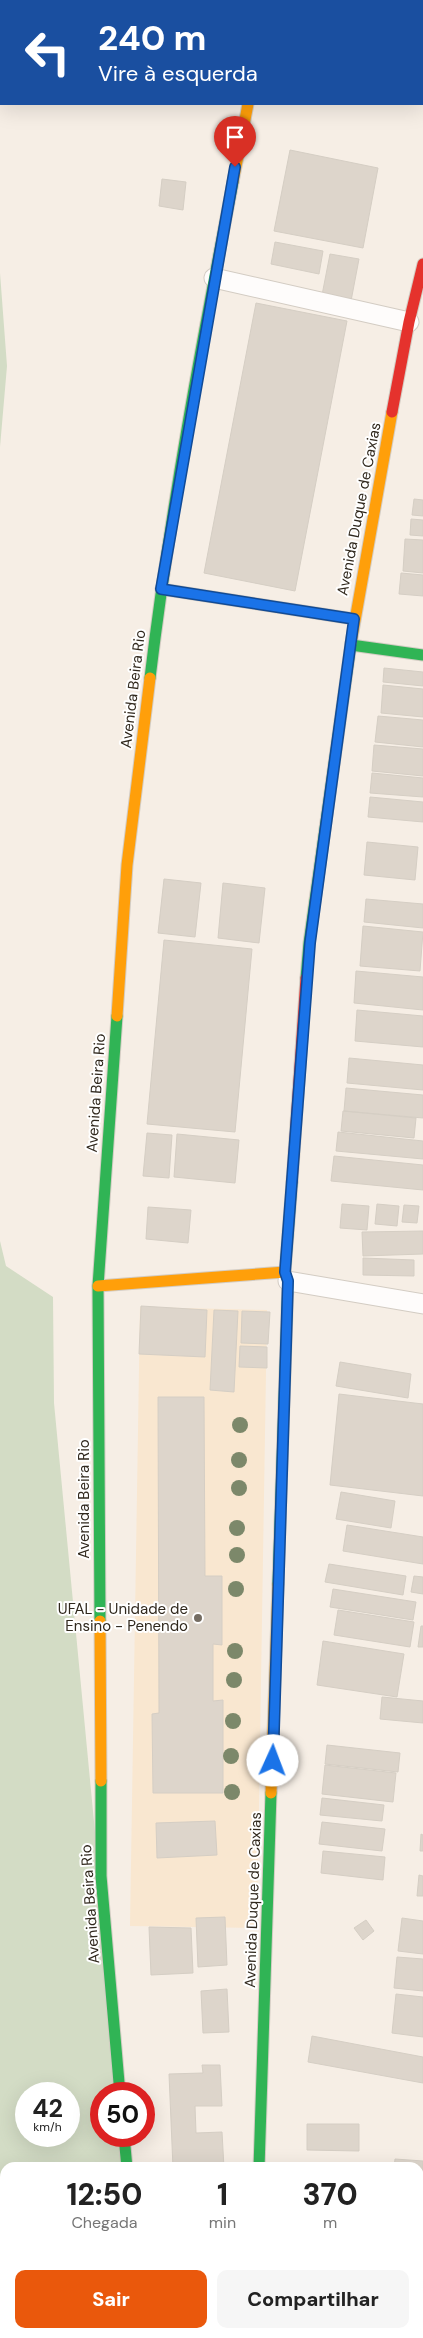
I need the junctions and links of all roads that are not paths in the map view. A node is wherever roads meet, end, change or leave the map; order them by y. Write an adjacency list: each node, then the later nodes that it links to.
1 (248, 105): 3 (main road, Avenida Beira Rio)
2 (423, 264): 4 (main road, Avenida Duque de Caxias)
3 (214, 278): 4 (lane); 5 (main road, Avenida Beira Rio)
4 (409, 322): 6 (main road, Avenida Duque de Caxias)
5 (161, 589): 6 (main road); 10 (main road, Avenida Beira Rio)
6 (354, 619): 7 (main road, Avenida Duque de Caxias)
7 (351, 645): 8 (main road); 9 (main road, Avenida Duque de Caxias)
8 (423, 655)
9 (287, 1276): 10 (main road); 11 (lane); 15 (main road, Avenida Duque de Caxias)
10 (98, 1286): 12 (main road, Avenida Beira Rio)
11 (423, 1304)
12 (119, 2082)
13 (125, 2147): 14 (main road)
14 (126, 2162)
15 (259, 2162)

